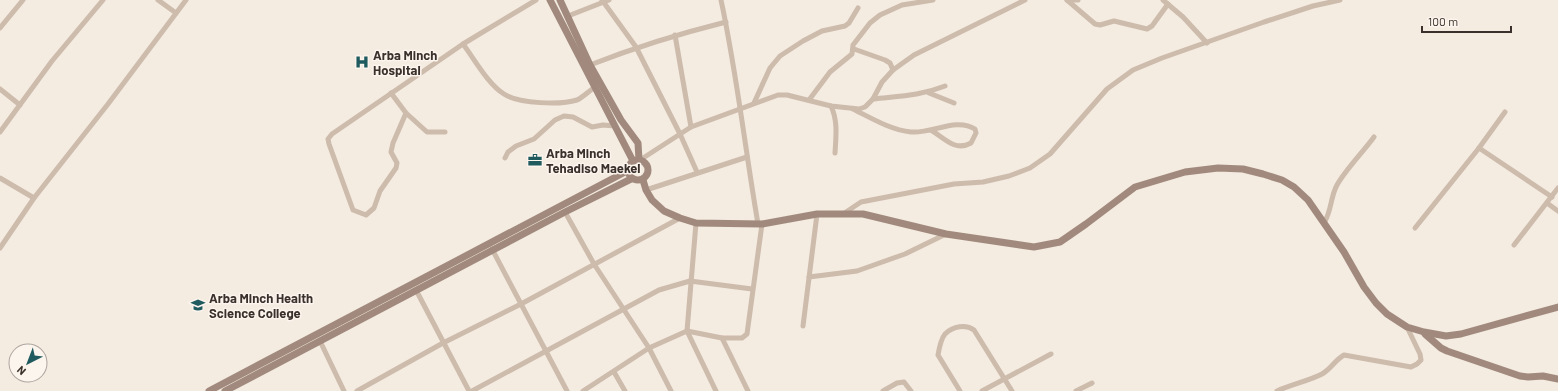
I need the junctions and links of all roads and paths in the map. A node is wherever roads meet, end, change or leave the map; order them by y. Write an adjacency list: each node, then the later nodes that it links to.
1 (22, 0): 22 (street)
2 (103, 0): 39 (street)
3 (158, 0): 19 (street)
4 (186, 0): 19 (street)
5 (536, 0): 25 (street)
6 (550, 0): 31 (main road)
7 (560, 0): 20 (main road)
8 (609, 0): 16 (street)
9 (721, 0): 21 (street)
10 (934, 0): 27 (street)
11 (1025, 0): 29 (street)
12 (1066, 0): 13 (street); 17 (street)
13 (1078, 0)
14 (1162, 0): 17 (street)
15 (1340, 0): 24 (street)
16 (602, 1): 20 (street); 26 (street)
17 (1168, 4): 24 (street)
18 (858, 8): 37 (street)
19 (176, 13): 65 (street)
20 (568, 16): 28 (main road)
21 (726, 22): 23 (street); 42 (street)
22 (0, 28)
23 (675, 34): 26 (street); 46 (street)
24 (1207, 43): 70 (street)
25 (463, 44): 31 (street); 33 (street)
26 (636, 47): 28 (street); 50 (street)
27 (854, 49): 29 (street); 36 (street)
28 (590, 65): 56 (main road)
29 (893, 70): 35 (street)
30 (945, 86): 34 (street)
31 (594, 87): 45 (main road)
32 (0, 88): 39 (street)
33 (391, 93): 44 (street); 44 (street)
34 (929, 93): 35 (street); 38 (street)
35 (873, 99): 41 (street)
36 (809, 100): 37 (street); 40 (street)
37 (754, 103): 42 (street)
38 (954, 103)
39 (20, 105): 48 (street)
40 (831, 106): 41 (street); 53 (street)
41 (847, 107): 47 (street)
42 (741, 109): 46 (street); 54 (street)
43 (1505, 112): 52 (street)
44 (406, 113): 49 (street)
45 (615, 126): 55 (street); 56 (main road)
46 (691, 127): 50 (street)
47 (931, 130): 47 (street)
48 (0, 132)
49 (445, 132)
50 (680, 134): 56 (street); 58 (street)
51 (1374, 137): 73 (street)
52 (1479, 148): 64 (street); 75 (street)
53 (835, 153)
54 (747, 157): 58 (street); 74 (street)
55 (505, 158)
56 (637, 160): 57 (main road); 61 (main road)
57 (627, 171): 60 (main road); 77 (main road)
58 (697, 172): 63 (street)
59 (0, 178): 65 (street)
60 (631, 179): 61 (main road); 68 (main road)
61 (643, 180): 63 (main road)
62 (1558, 188): 64 (street)
63 (646, 190): 71 (main road)
64 (1552, 197): 66 (street)
65 (34, 198): 79 (street)
66 (1547, 203): 67 (street); 78 (street)
67 (1558, 211)
68 (565, 212): 80 (main road); 81 (street)
69 (817, 214): 70 (main road); 74 (main road); 82 (street)
70 (843, 214): 76 (main road)
71 (680, 218): 72 (main road); 81 (street)
72 (696, 223): 74 (main road); 83 (street)
73 (1324, 223): 76 (main road); 90 (main road)
74 (760, 224): 84 (street)
75 (1415, 228)
76 (946, 234): 82 (street)
77 (489, 242): 80 (street); 103 (main road)
78 (1514, 245)
79 (0, 248)
80 (492, 250): 85 (main road); 86 (street)
81 (594, 264): 86 (street); 88 (street)
82 (808, 277): 89 (street)
83 (690, 281): 84 (street); 88 (street); 91 (street)
84 (752, 289): 93 (street)
85 (416, 290): 94 (main road); 95 (street)
86 (521, 304): 95 (street); 97 (street)
87 (1558, 307): 92 (main road)
88 (623, 309): 96 (street); 97 (street)
89 (803, 326)
90 (1407, 327): 92 (main road); 121 (street)
91 (686, 331): 93 (street); 96 (street); 113 (street)
92 (1424, 332): 101 (main road)
93 (722, 338): 114 (street)
94 (320, 341): 104 (main road); 105 (street)
95 (443, 344): 106 (street); 107 (street)
96 (649, 348): 99 (street); 112 (street)
97 (546, 351): 108 (street); 109 (street)
98 (1051, 354): 100 (street)
99 (614, 372): 110 (street); 111 (street)
100 (1005, 378): 117 (street); 118 (street); 119 (street)
101 (1558, 379)
102 (1092, 383): 120 (street)
103 (209, 391)
104 (225, 391)
105 (344, 391)
106 (357, 391)
107 (469, 391)
108 (472, 391)
109 (567, 391)
110 (582, 391)
111 (625, 391)
112 (671, 391)
113 (716, 391)
114 (748, 391)
115 (883, 391): 116 (street)
116 (911, 391)
117 (960, 391)
118 (982, 391)
119 (1012, 391)
120 (1076, 391)
121 (1277, 391)

